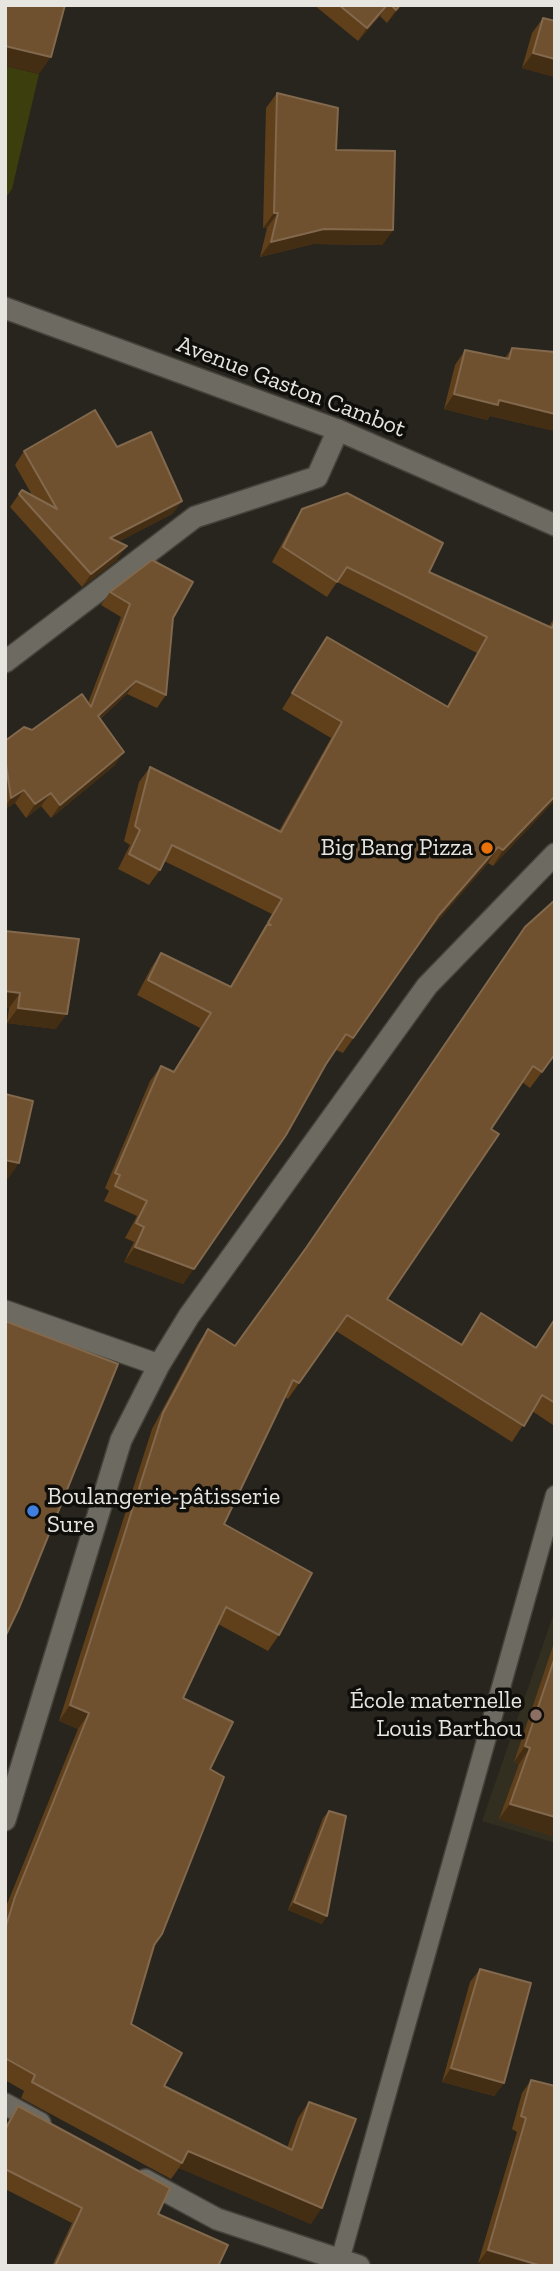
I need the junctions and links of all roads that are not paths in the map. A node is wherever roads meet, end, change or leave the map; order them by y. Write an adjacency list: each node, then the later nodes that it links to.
1 (5, 308): 2 (street, Avenue Gaston Cambot)
2 (338, 430): 3 (street, Avenue Gaston Cambot); 4 (street)
3 (555, 525)
4 (5, 662)
5 (555, 854): 7 (street)
6 (5, 1311): 7 (street)
7 (159, 1365): 9 (street)
8 (555, 1495): 13 (lane)
9 (5, 1820)
10 (5, 2104): 11 (street)
11 (52, 2129)
12 (123, 2168): 13 (street)
13 (350, 2263)

